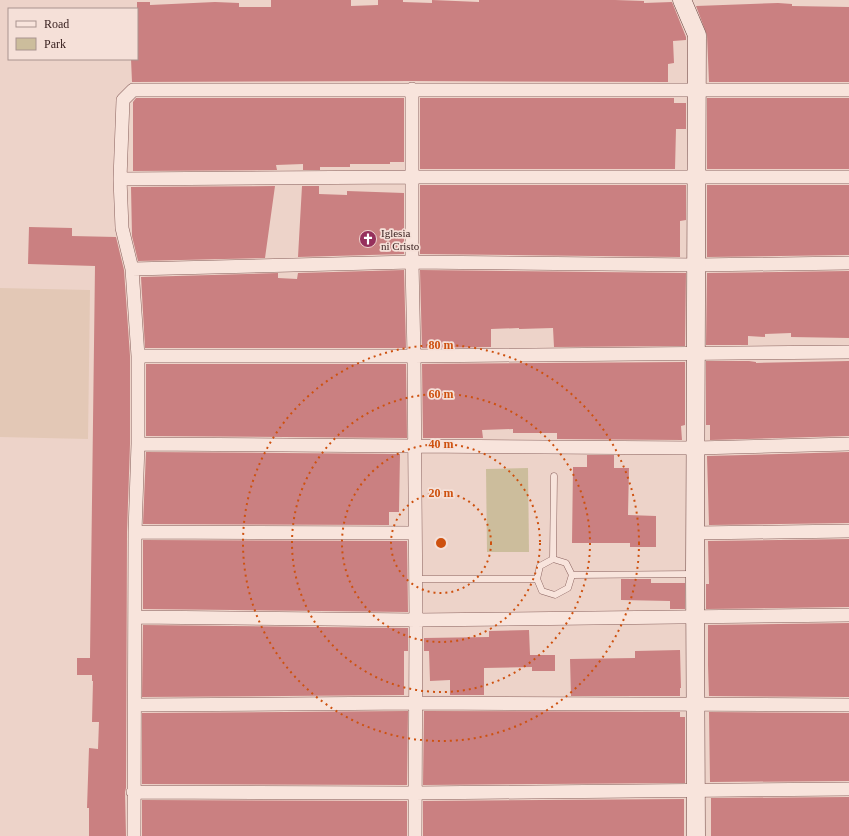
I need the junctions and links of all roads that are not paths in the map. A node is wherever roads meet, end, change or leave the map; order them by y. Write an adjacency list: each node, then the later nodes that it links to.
1 (682, 0): 3 (street)
2 (412, 89): 3 (street); 5 (street); 8 (street)
3 (696, 90): 4 (street); 6 (street)
4 (849, 90)
5 (412, 176): 6 (street); 8 (street); 9 (street)
6 (697, 177): 7 (street); 11 (street)
7 (849, 177)
8 (120, 179): 12 (street)
9 (412, 262): 11 (street); 12 (street); 16 (street)
10 (849, 263): 11 (street)
11 (697, 265): 14 (street)
12 (132, 269): 15 (street)
13 (849, 352): 14 (street)
14 (696, 353): 16 (street); 20 (street)
15 (138, 356): 16 (street); 17 (street)
16 (414, 356): 19 (street)
17 (138, 444): 19 (street); 23 (street)
18 (849, 444): 20 (street)
19 (415, 447): 20 (street); 24 (street)
20 (696, 448): 25 (street)
21 (554, 476): 26 (lane)
22 (849, 531): 25 (street)
23 (135, 532): 24 (street); 32 (street)
24 (416, 533): 29 (street)
25 (696, 533): 27 (street)
26 (553, 559): 28 (lane); 30 (lane)
27 (695, 574): 28 (lane); 33 (street)
28 (572, 575): 30 (lane)
29 (416, 579): 30 (lane); 34 (street)
30 (537, 579)
31 (849, 615): 33 (street)
32 (135, 617): 34 (street); 36 (street)
33 (696, 617): 34 (street); 37 (street)
34 (416, 620): 35 (street)
35 (416, 703): 36 (street); 37 (street); 42 (street)
36 (135, 705): 41 (street)
37 (696, 705): 38 (street); 40 (street)
38 (849, 705)
39 (849, 789): 40 (street)
40 (696, 790): 42 (street); 45 (street)
41 (134, 792): 42 (street); 43 (street)
42 (414, 793): 44 (street)
43 (134, 836)
44 (415, 836)
45 (696, 836)

